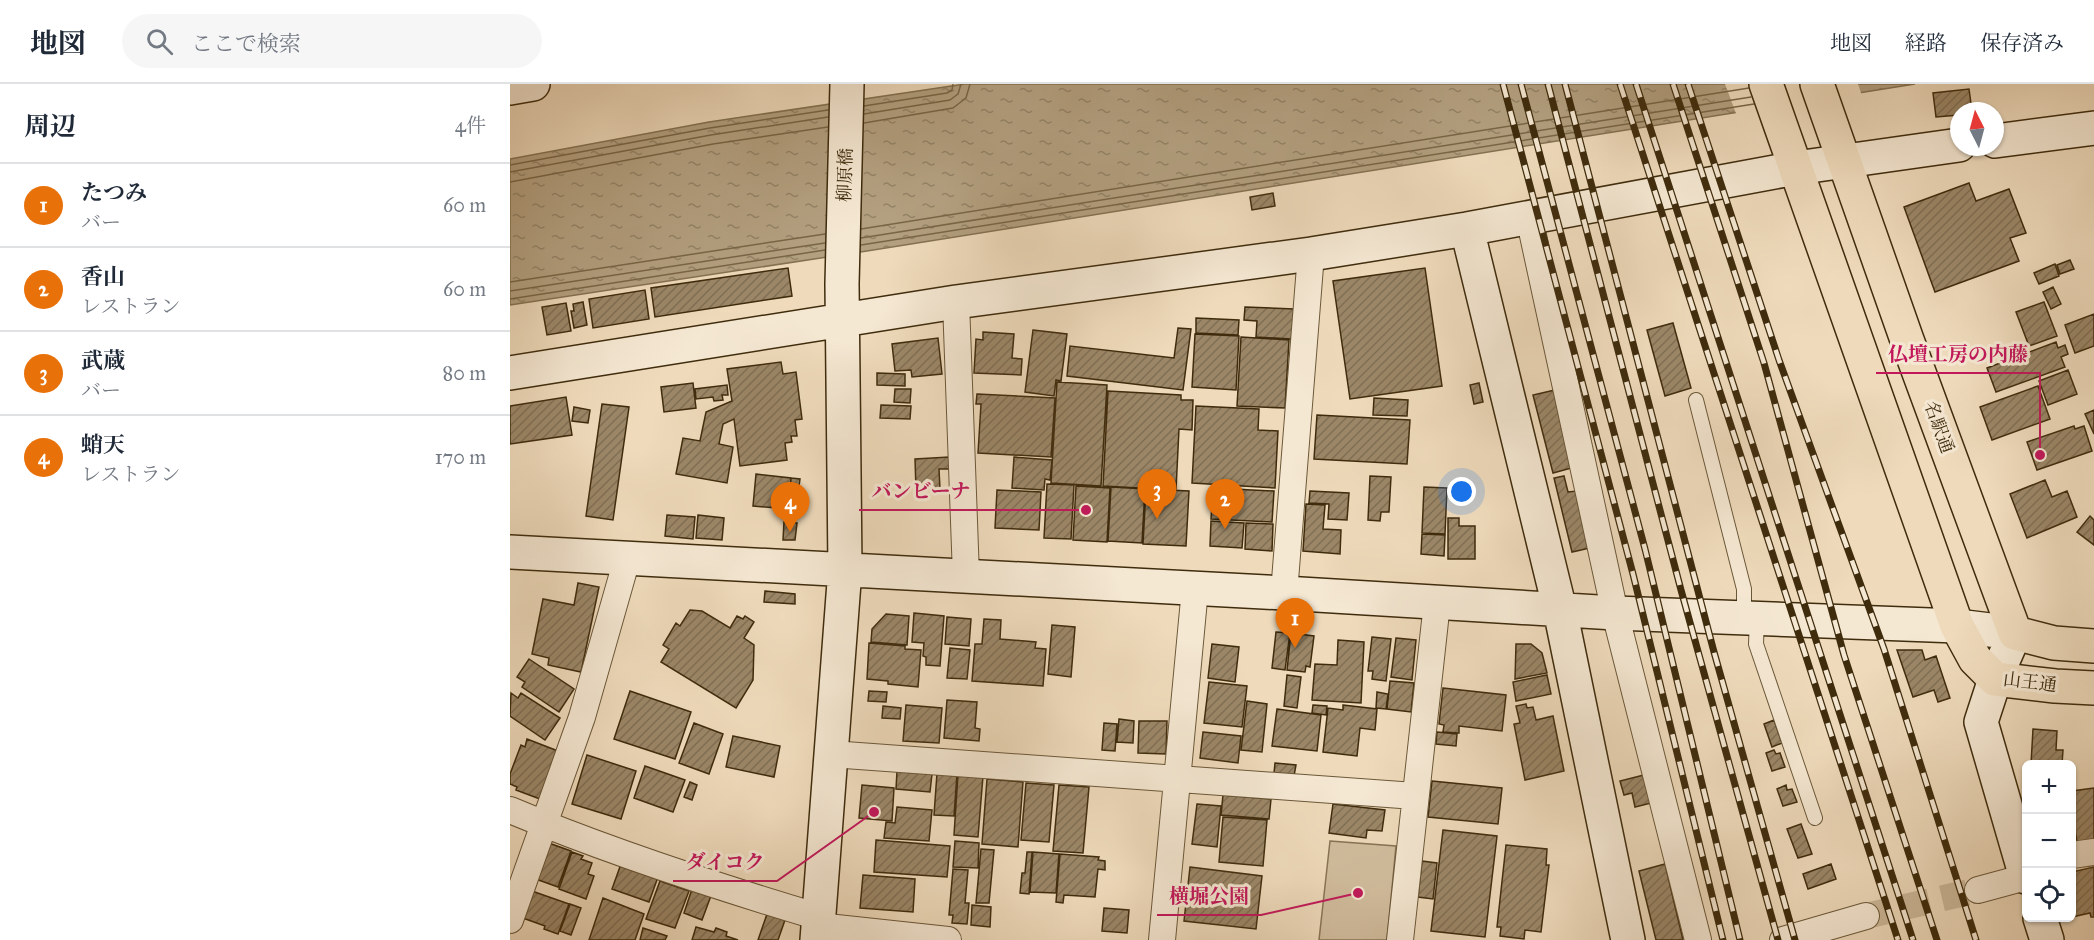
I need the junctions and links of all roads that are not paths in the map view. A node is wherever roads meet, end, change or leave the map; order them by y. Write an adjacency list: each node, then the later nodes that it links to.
1 (533, 84): 5 (street)
2 (1766, 84): 10 (main road)
3 (1817, 84): 9 (main road, 名駅通)
4 (847, 85): 15 (street, 柳原橋)
5 (510, 88)
6 (2094, 128): 7 (street)
7 (2004, 140)
8 (1950, 147): 9 (street)
9 (1846, 160): 10 (street); 29 (main road, 名駅通)
10 (1796, 168): 11 (street); 28 (main road)
11 (1528, 217): 12 (street); 26 (street)
12 (1467, 229): 13 (street); 25 (street)
13 (1311, 254): 14 (street); 23 (street)
14 (956, 302): 15 (street); 21 (street)
15 (842, 319): 16 (street); 20 (street, 柳原橋)
16 (510, 373)
17 (1696, 400): 27 (lane)
18 (510, 552): 19 (street)
19 (627, 559): 20 (street); 38 (street)
20 (844, 569): 21 (street); 33 (street, 柳原橋)
21 (966, 576): 22 (street)
22 (1195, 589): 23 (street); 34 (street)
23 (1284, 593): 24 (street)
24 (1437, 603): 25 (street); 35 (street)
25 (1560, 610): 26 (street); 51 (street)
26 (1615, 613): 27 (street); 52 (street)
27 (1750, 619): 28 (street); 37 (lane)
28 (1957, 626): 29 (street); 31 (main road, 山王通)
29 (2015, 633): 30 (main road); 31 (street)
30 (2094, 646)
31 (1995, 679): 32 (main road, 山王通); 41 (street)
32 (2094, 688)
33 (831, 754): 34 (street); 47 (street, 柳原橋)
34 (1177, 780): 35 (street); 49 (street)
35 (1415, 796): 50 (street)
36 (510, 810): 38 (street)
37 (1815, 818)
38 (543, 824): 45 (street); 47 (street)
39 (2094, 852): 40 (street)
40 (2076, 854)
41 (2024, 868)
42 (2022, 871): 43 (street)
43 (1978, 890)
44 (1866, 916): 53 (street)
45 (510, 920)
46 (2041, 922): 54 (street)
47 (818, 928): 48 (street)
48 (948, 940)
49 (1162, 940)
50 (1400, 940)
51 (1628, 940)
52 (1698, 940)
53 (1783, 940)
54 (2047, 940)

